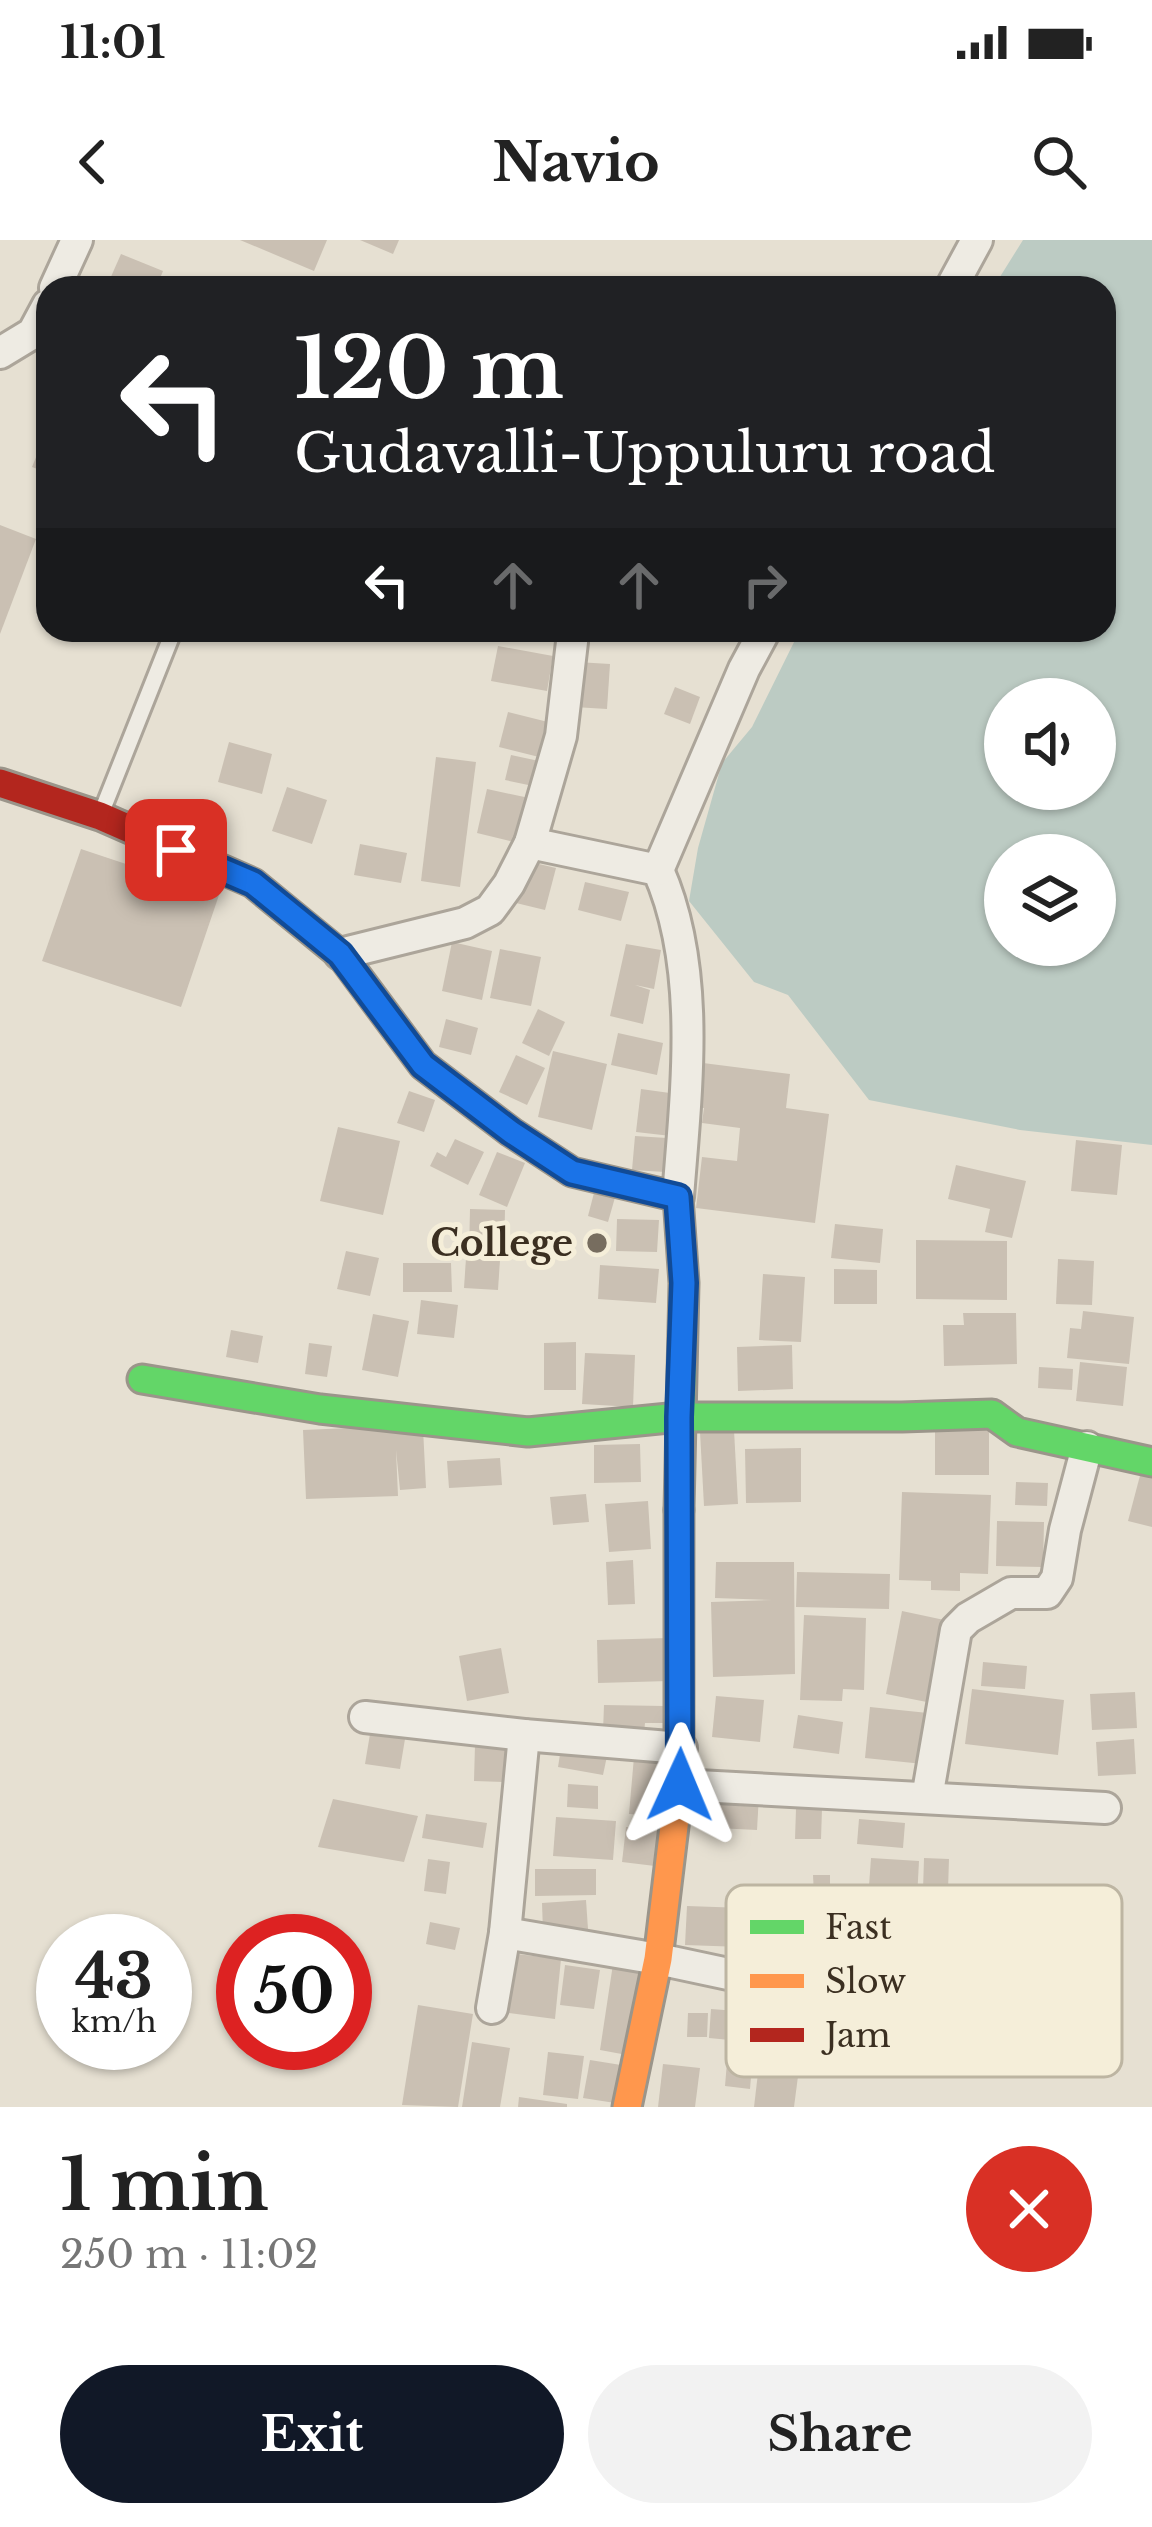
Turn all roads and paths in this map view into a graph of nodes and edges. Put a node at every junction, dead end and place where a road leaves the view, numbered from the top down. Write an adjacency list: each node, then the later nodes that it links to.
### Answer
1 (77, 240): 3 (street)
2 (977, 240): 4 (street)
3 (61, 276)
4 (958, 276)
5 (36, 327): 6 (street)
6 (0, 353)
7 (170, 642): 11 (lane)
8 (572, 642): 12 (street)
9 (759, 642): 13 (street)
10 (0, 783): 11 (main road)
11 (100, 816): 14 (main road)
12 (530, 843): 13 (street); 14 (street)
13 (658, 869): 15 (street)
14 (340, 954): 15 (main road)
15 (678, 1197): 17 (main road)
16 (142, 1379): 17 (main road)
17 (679, 1417): 18 (main road); 22 (main road)
18 (1087, 1448): 19 (main road); 24 (street)
19 (1152, 1462)
20 (365, 1717): 21 (street)
21 (524, 1735): 22 (street); 26 (street)
22 (681, 1748): 23 (main road)
23 (680, 1785): 24 (street); 27 (main road)
24 (927, 1798): 25 (street)
25 (1105, 1808)
26 (505, 1933): 27 (street); 29 (street)
27 (658, 1959): 28 (street); 30 (main road)
28 (726, 1974)
29 (492, 2008)
30 (627, 2107)

